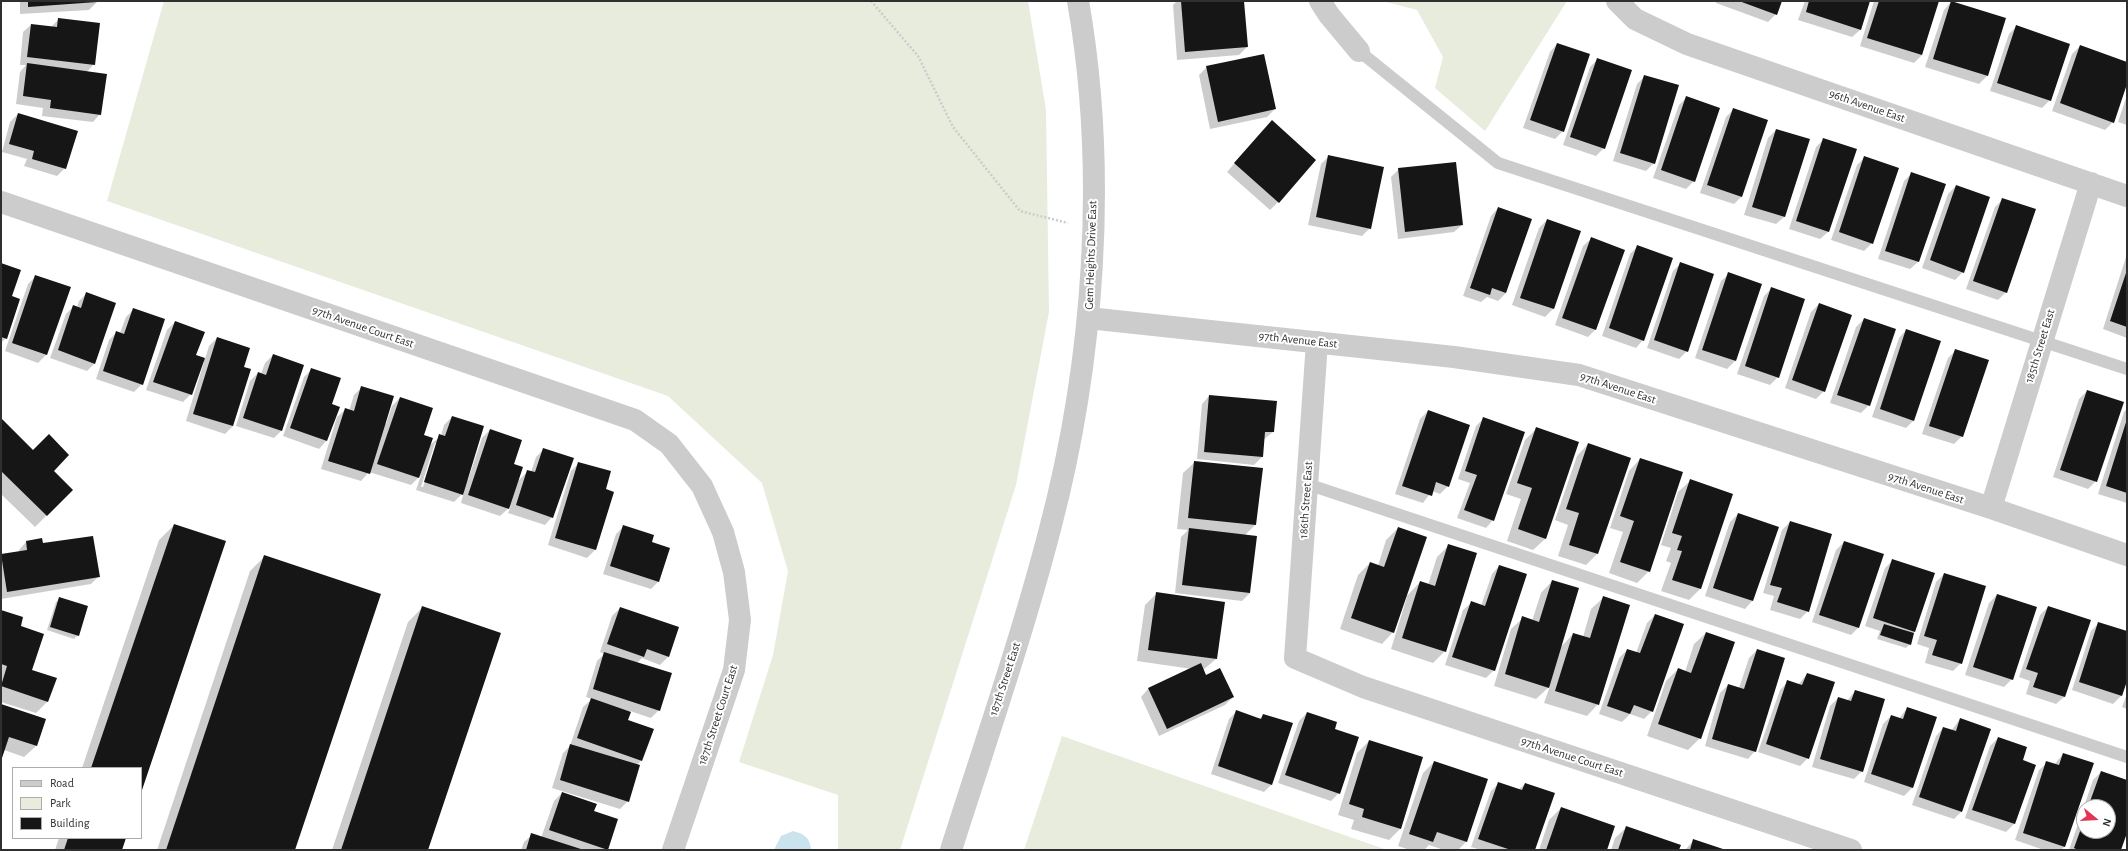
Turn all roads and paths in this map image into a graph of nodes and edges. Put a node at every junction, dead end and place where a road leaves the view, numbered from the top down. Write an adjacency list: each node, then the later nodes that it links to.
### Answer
1 (871, 1): 9 (path)
2 (1078, 1): 9 (street, Gem Heights Drive East)
3 (1320, 1): 5 (street)
4 (1616, 1): 6 (street, 96th Avenue East)
5 (1359, 51): 11 (lane)
6 (2091, 183): 7 (street, 96th Avenue East); 11 (street, 185th Street East)
7 (2127, 196)
8 (1, 202): 15 (street, 97th Avenue Court East)
9 (1093, 229): 10 (street, Gem Heights Drive East)
10 (1088, 318): 12 (street, 97th Avenue East); 16 (street, Gem Heights Drive East)
11 (2042, 340): 13 (lane); 17 (street, 185th Street East)
12 (1317, 342): 14 (street, 186th Street East); 17 (street, 97th Avenue East)
13 (2127, 369)
14 (1307, 484): 19 (street, 186th Street East); 20 (lane)
15 (702, 486): 21 (street, 187th Street Court East)
16 (1055, 507): 22 (street, 187th Street East)
17 (1991, 508): 18 (street, 97th Avenue East)
18 (2127, 555)
19 (1295, 658): 23 (street, 97th Avenue Court East)
20 (2127, 757)
21 (673, 850)
22 (951, 850)
23 (1851, 850)

